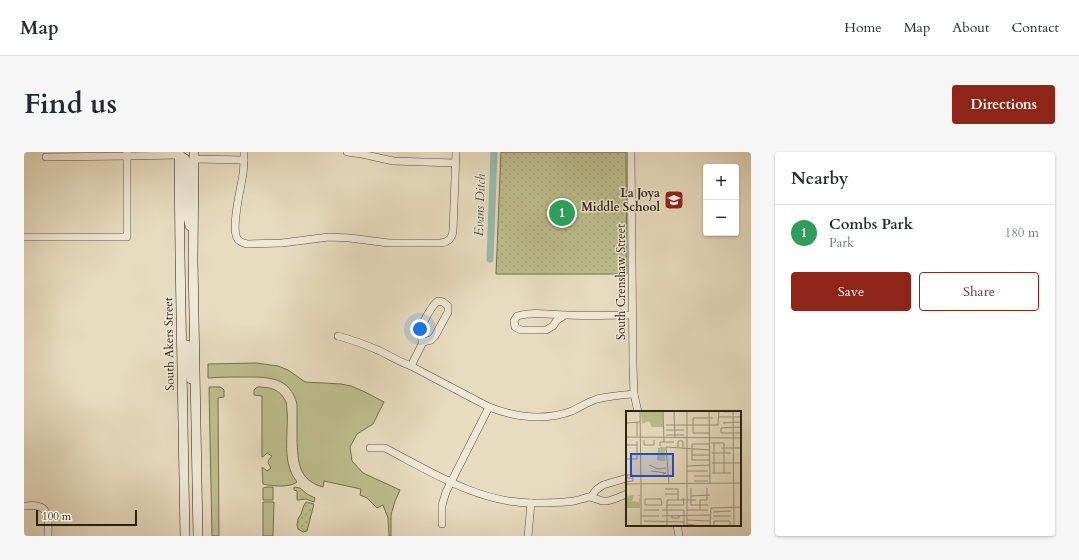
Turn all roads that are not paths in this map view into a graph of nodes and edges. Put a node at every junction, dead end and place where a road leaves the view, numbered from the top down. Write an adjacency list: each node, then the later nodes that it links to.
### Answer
1 (347, 152): 10 (street)
2 (456, 152): 10 (street)
3 (632, 152): 13 (street, South Crenshaw Street)
4 (182, 153): 5 (street); 6 (main road); 12 (main road); 14 (main road, South Akers Street)
5 (127, 154): 9 (street); 11 (street)
6 (194, 156): 7 (street); 12 (main road, South Akers Street)
7 (216, 156): 8 (street)
8 (244, 156): 10 (street)
9 (46, 157)
10 (455, 164)
11 (24, 237)
12 (194, 238): 19 (main road, South Akers Street)
13 (632, 314): 15 (street); 20 (street, South Crenshaw Street)
14 (181, 315): 19 (main road); 33 (main road, South Akers Street)
15 (565, 315): 15 (street)
16 (338, 336): 18 (street)
17 (423, 342): 17 (street); 18 (street)
18 (411, 366): 21 (street)
19 (195, 383): 34 (main road, South Akers Street)
20 (634, 394): 21 (street); 22 (street, South Crenshaw Street)
21 (489, 407): 25 (street)
22 (638, 411)
23 (370, 448): 25 (street)
24 (626, 478): 27 (street)
25 (451, 482): 28 (street); 30 (street)
26 (626, 494): 27 (street)
27 (591, 497): 28 (street)
28 (531, 503): 35 (street)
29 (24, 506): 32 (street)
30 (442, 524)
31 (677, 526): 36 (street)
32 (48, 536)
33 (185, 536)
34 (198, 536)
35 (528, 536)
36 (679, 536)

